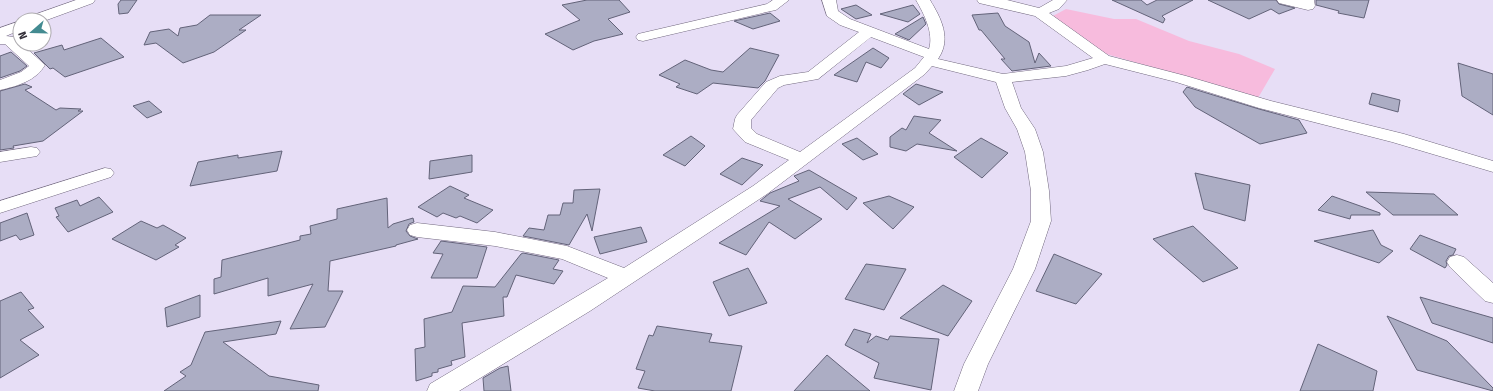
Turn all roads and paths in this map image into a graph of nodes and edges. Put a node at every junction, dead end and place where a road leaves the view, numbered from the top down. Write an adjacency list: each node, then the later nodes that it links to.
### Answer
1 (88, 0): 9 (street)
2 (782, 0): 14 (street)
3 (829, 0): 13 (street)
4 (922, 0): 16 (street)
5 (984, 0): 10 (street)
6 (1060, 0): 10 (street)
7 (1284, 0): 8 (street)
8 (1307, 0)
9 (52, 13)
10 (1040, 13): 17 (street)
11 (12, 28): 12 (street)
12 (0, 32)
13 (868, 32): 16 (street); 22 (street)
14 (643, 37)
15 (0, 40): 19 (street)
16 (930, 58): 18 (street); 22 (street)
17 (1104, 59): 18 (street); 23 (street)
18 (1003, 80): 31 (street)
19 (0, 85)
20 (31, 152): 21 (street)
21 (0, 157)
22 (803, 159): 28 (street)
23 (1493, 167)
24 (105, 174): 25 (street)
25 (0, 207)
26 (417, 230): 28 (street)
27 (1457, 262): 29 (street)
28 (625, 277): 30 (street)
29 (1493, 295)
30 (439, 391)
31 (966, 391)

